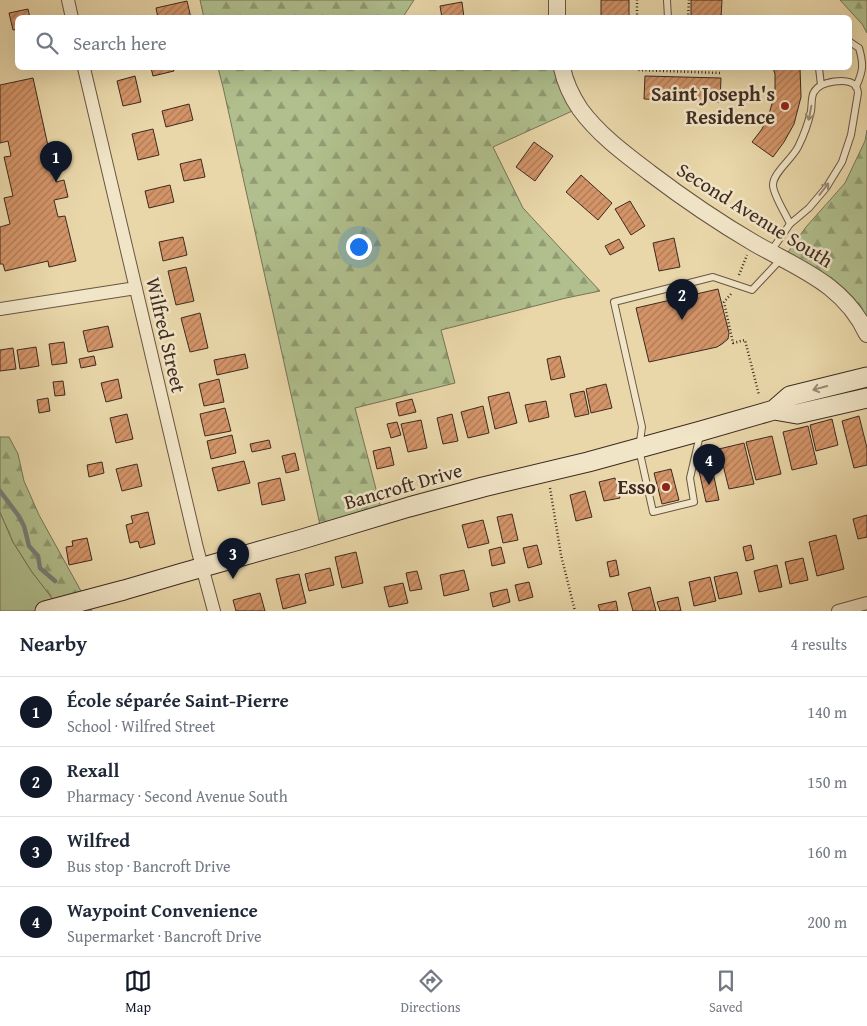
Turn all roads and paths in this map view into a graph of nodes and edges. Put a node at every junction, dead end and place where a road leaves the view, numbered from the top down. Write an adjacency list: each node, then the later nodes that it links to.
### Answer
1 (68, 0): 6 (street)
2 (557, 0): 7 (street)
3 (637, 0): 8 (path)
4 (667, 0): 9 (lane)
5 (688, 0): 10 (path)
6 (71, 15)
7 (558, 15)
8 (637, 15)
9 (668, 15)
10 (688, 15)
11 (852, 43): 18 (lane)
12 (84, 70): 23 (street, Wilfred Street)
13 (563, 70): 20 (street, Second Avenue South)
14 (636, 70): 16 (path)
15 (819, 70): 17 (lane)
16 (721, 73)
17 (820, 85): 18 (lane); 19 (lane, one-way to 19)
18 (856, 87): 19 (lane, one-way to 18)
19 (790, 224): 21 (lane)
20 (752, 242): 21 (street, Second Avenue South); 22 (path)
21 (776, 255): 22 (lane); 25 (street, Second Avenue South)
22 (735, 284): 27 (path); 31 (lane)
23 (136, 288): 24 (street); 33 (street, Wilfred Street)
24 (0, 309)
25 (867, 334)
26 (867, 377): 29 (main road, Bancroft Drive, one-way to 29)
27 (759, 395)
28 (867, 398): 29 (main road, Bancroft Drive)
29 (774, 410): 30 (main road, Bancroft Drive)
30 (701, 431): 31 (main road, Bancroft Drive); 31 (lane)
31 (640, 449): 32 (main road, Bancroft Drive)
32 (547, 471): 33 (main road, Bancroft Drive); 37 (path)
33 (202, 567): 35 (main road, Bancroft Drive); 36 (street, Wilfred Street)
34 (867, 603): 38 (street)
35 (45, 611)
36 (214, 611)
37 (575, 611)
38 (838, 611)

